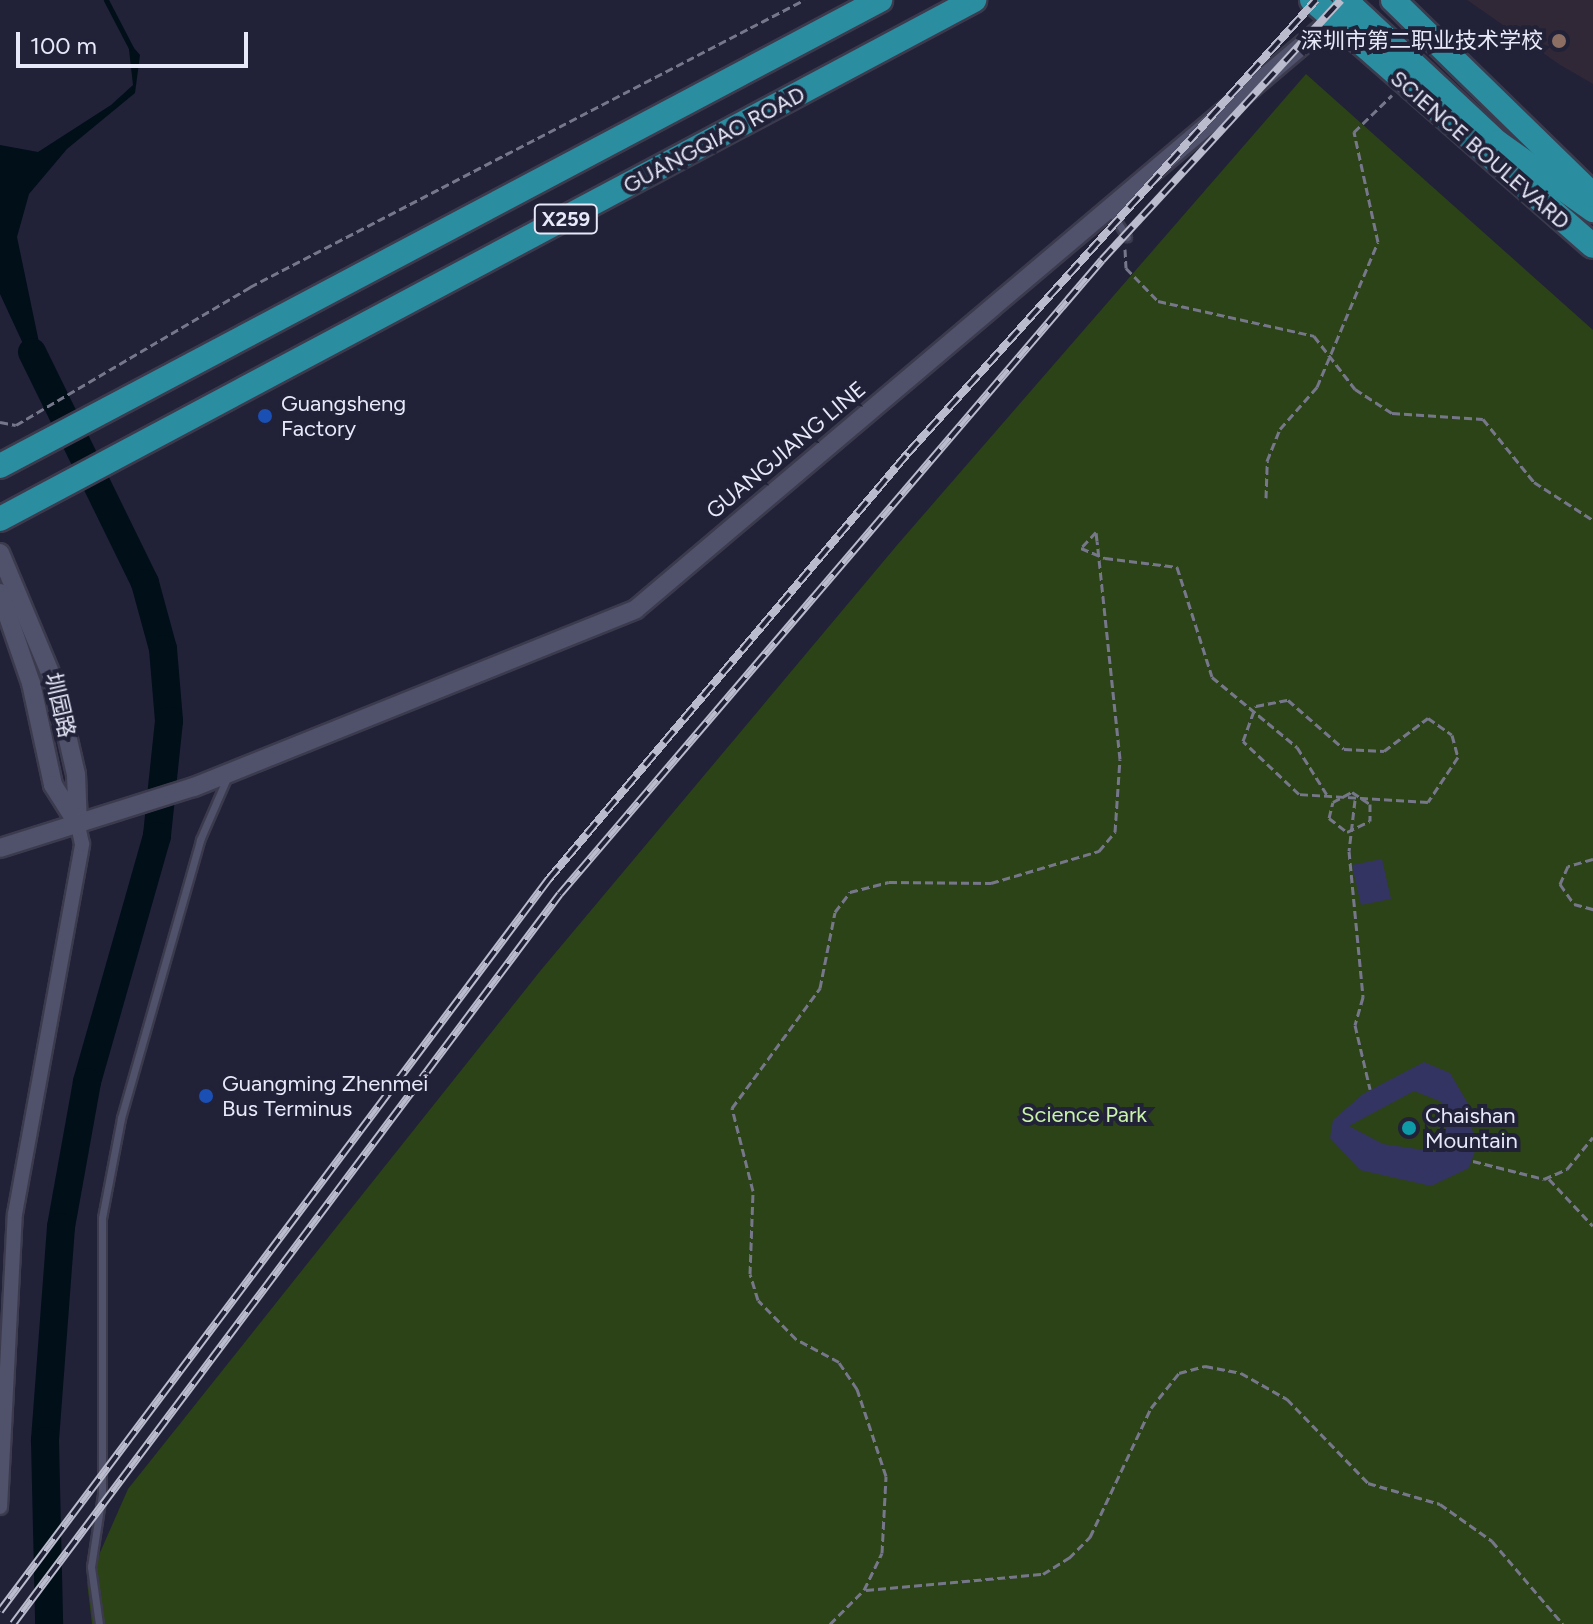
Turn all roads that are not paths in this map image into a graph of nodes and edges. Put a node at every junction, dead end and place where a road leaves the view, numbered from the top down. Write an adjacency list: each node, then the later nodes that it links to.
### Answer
1 (880, 0): 12 (main road, GUANGQIAO ROAD / X259)
2 (974, 0): 14 (main road, GUANGQIAO ROAD / X259)
3 (1312, 0): 5 (main road)
4 (1393, 0): 6 (main road, SCIENCE BOULEVARD)
5 (1338, 10): 7 (street, GUANGJIANG LINE); 8 (main road); 10 (main road, SCIENCE BOULEVARD)
6 (1593, 195)
7 (1109, 209): 9 (lane); 17 (street, GUANGJIANG LINE)
8 (1593, 210)
9 (1127, 237)
10 (1593, 246)
11 (0, 449): 12 (main road)
12 (27, 451): 13 (main road, X259)
13 (0, 466)
14 (0, 519)
15 (0, 553): 18 (street)
16 (0, 593): 18 (street, 圳园路)
17 (230, 773): 18 (street, GUANGJIANG LINE); 21 (lane)
18 (78, 825): 19 (street); 20 (street)
19 (0, 848)
20 (0, 1507)
21 (99, 1624)

